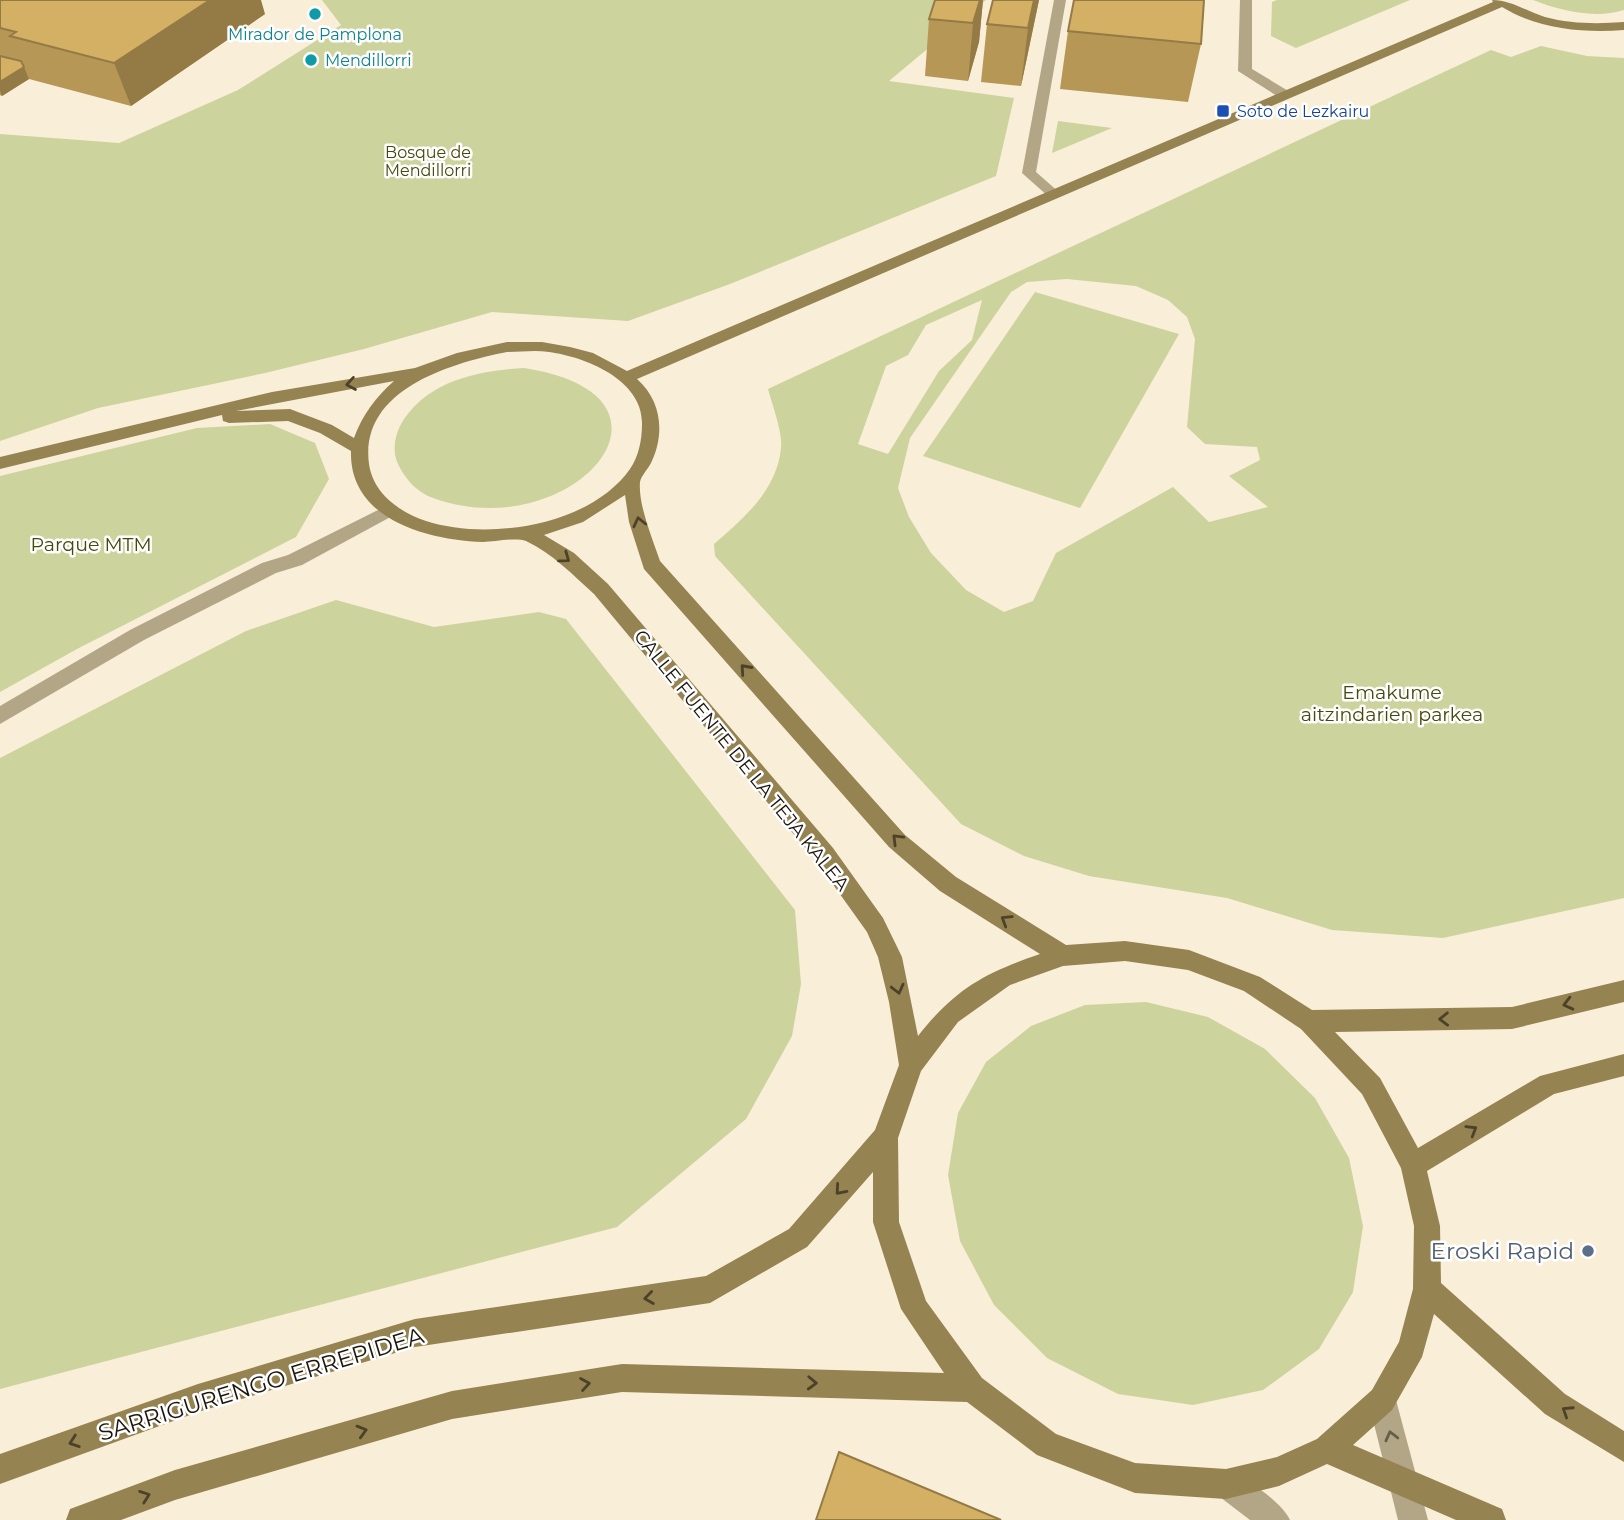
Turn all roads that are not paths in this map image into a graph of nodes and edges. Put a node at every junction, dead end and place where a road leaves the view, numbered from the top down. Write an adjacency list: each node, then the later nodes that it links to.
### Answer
1 (1060, 0): 6 (street)
2 (1246, 0): 5 (street)
3 (1500, 1): 4 (main road); 5 (main road)
4 (1620, 28)
5 (1285, 95): 6 (main road)
6 (1054, 194): 8 (main road)
7 (419, 372): 8 (main road); 9 (main road, one-way to 9); 10 (main road)
8 (626, 377): 12 (main road)
9 (147, 427): 10 (main road); 11 (main road)
10 (359, 448): 13 (main road)
11 (0, 463)
12 (631, 480): 14 (main road); 16 (main road, one-way to 12)
13 (390, 510): 14 (main road); 15 (street)
14 (526, 533): 19 (main road, CALLE FUENTE DE LA TEJA KALEA, one-way to 19)
15 (0, 716)
16 (1063, 956): 18 (main road); 19 (main road)
17 (1624, 991): 18 (main road, one-way to 18)
18 (1309, 1021): 22 (main road)
19 (911, 1065): 21 (main road)
20 (1624, 1065): 22 (main road, one-way to 20)
21 (885, 1139): 24 (main road); 28 (main road, SARRIGURENGO ERREPIDEA, one-way to 28)
22 (1413, 1165): 23 (main road)
23 (1427, 1289): 25 (main road); 26 (main road, one-way to 23)
24 (972, 1388): 30 (main road); 31 (main road, one-way to 24)
25 (1382, 1399): 27 (main road); 29 (street, one-way to 25)
26 (1624, 1448)
27 (1328, 1449): 29 (main road); 30 (main road)
28 (0, 1469)
29 (1401, 1482): 33 (street); 34 (main road)
30 (1226, 1483): 32 (street)
31 (80, 1520)
32 (1275, 1520)
33 (1413, 1520)
34 (1491, 1520)

